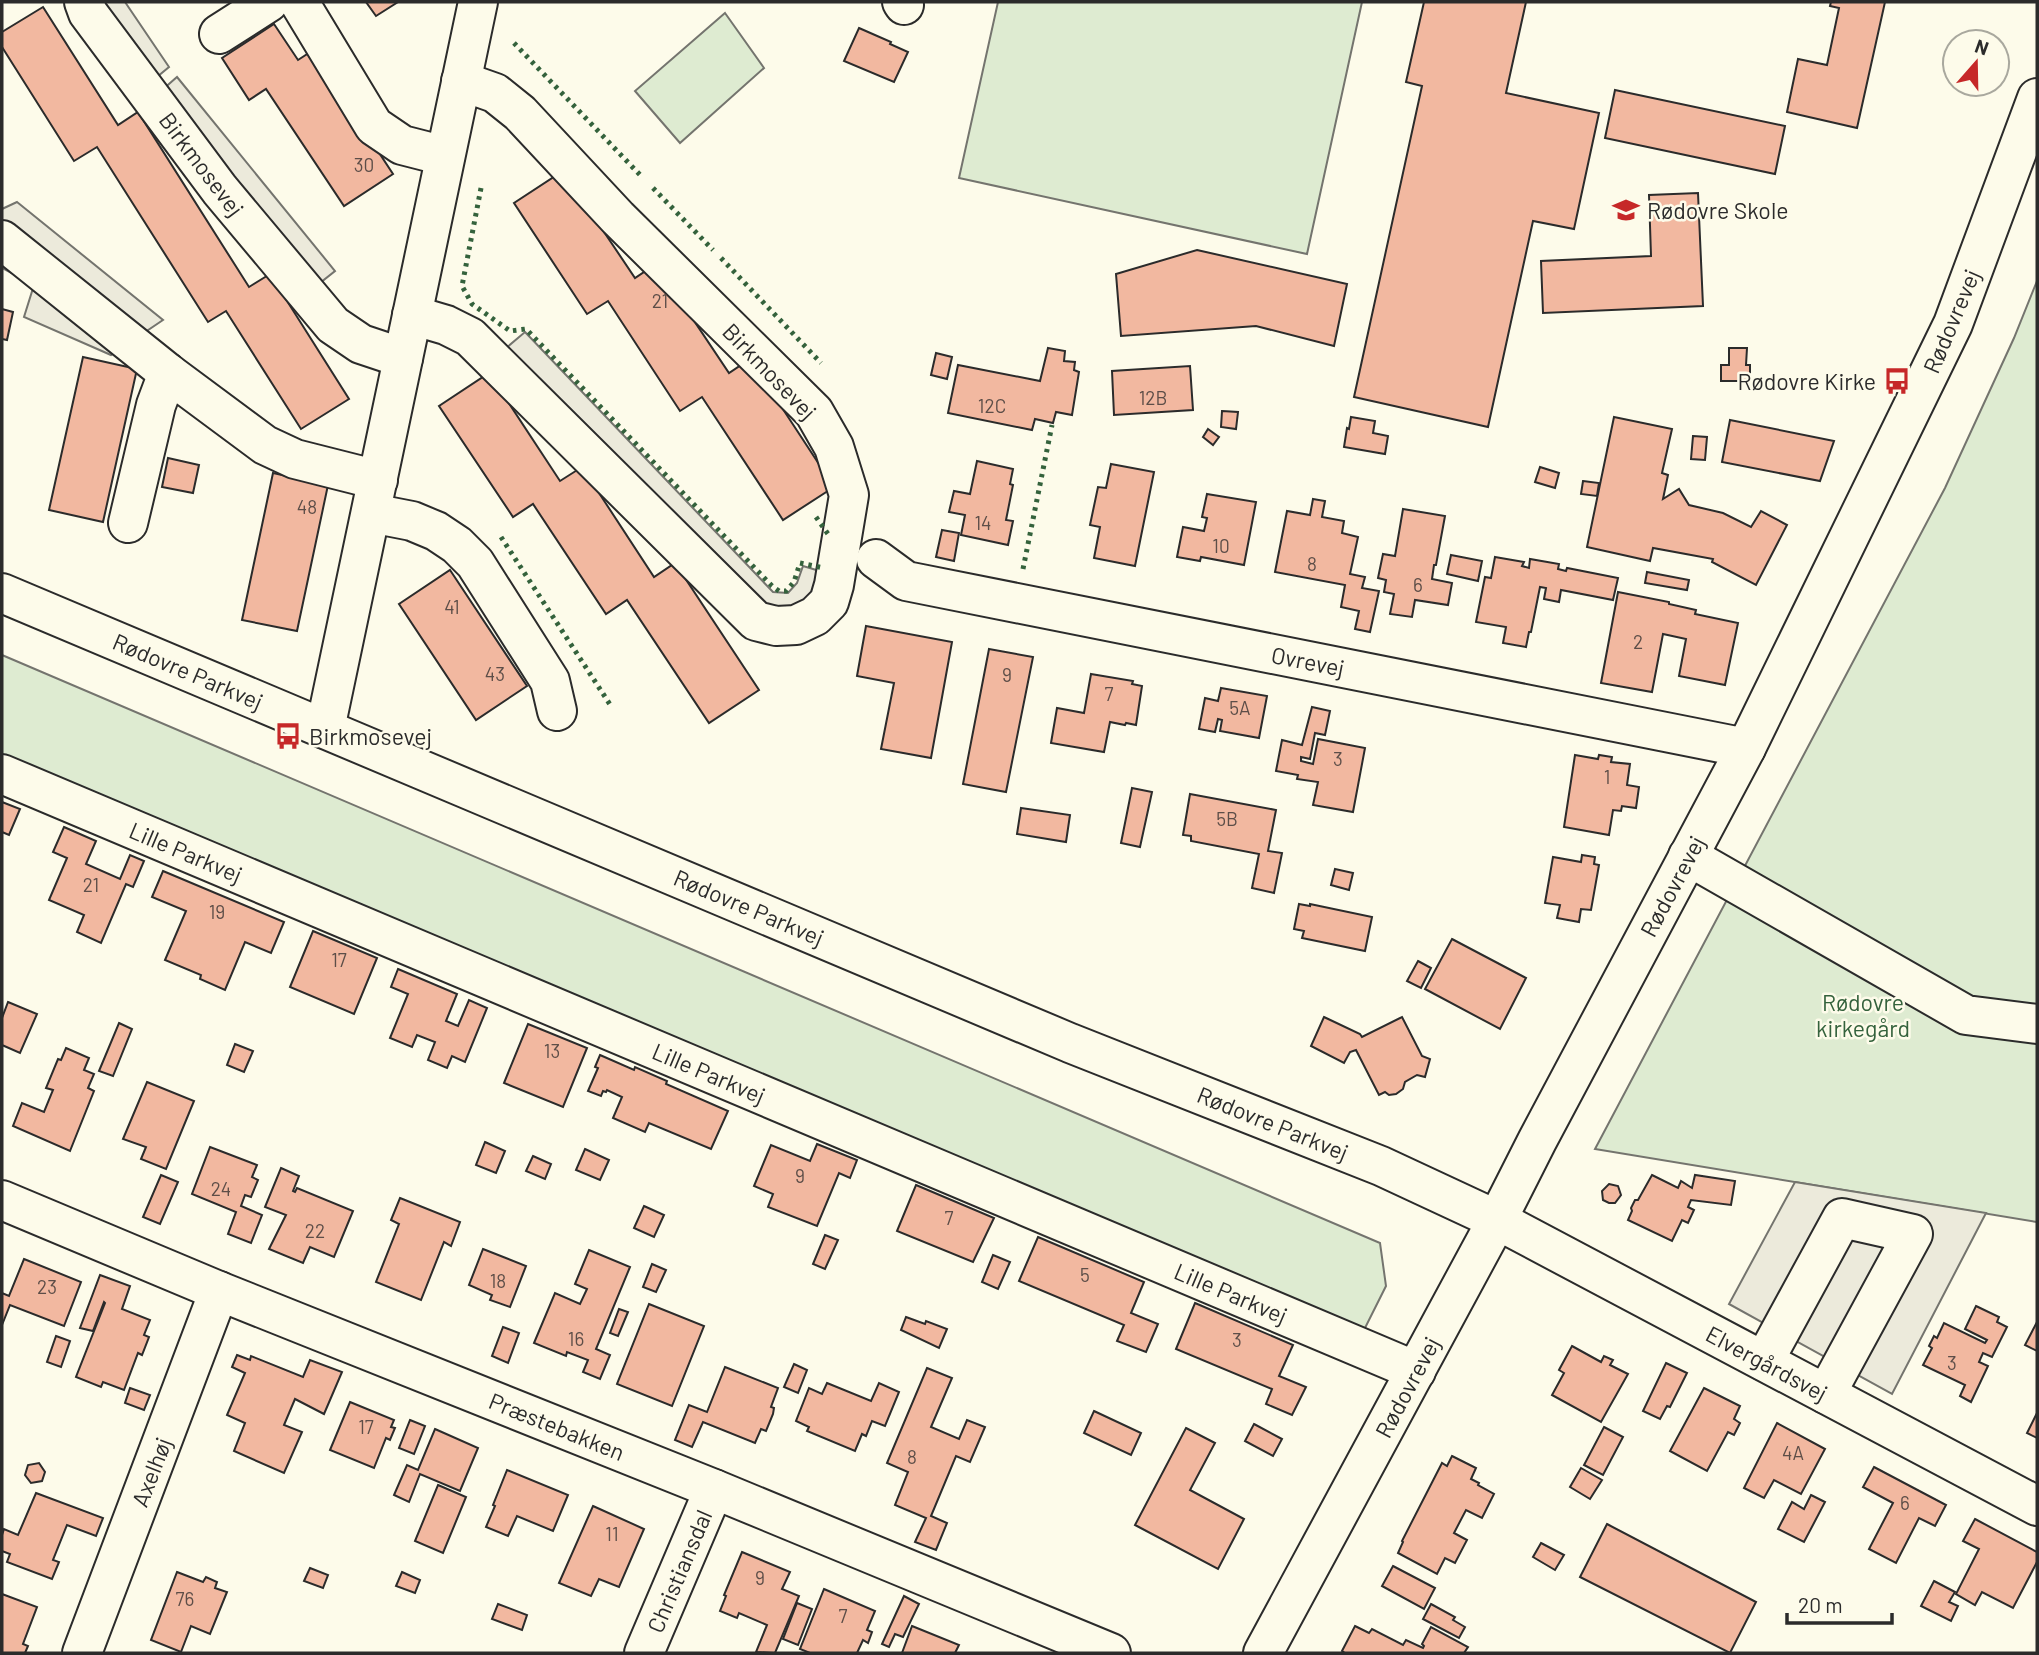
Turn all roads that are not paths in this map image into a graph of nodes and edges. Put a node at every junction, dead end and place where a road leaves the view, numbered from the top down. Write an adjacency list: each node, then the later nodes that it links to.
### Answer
1 (84, 2): 11 (street, Birkmosevej)
2 (269, 2): 5 (street)
3 (299, 2): 8 (street)
4 (478, 2): 6 (street)
5 (219, 34)
6 (461, 81): 8 (street); 10 (street, Birkmosevej)
7 (2037, 98): 19 (street, Rødovrevej)
8 (445, 156): 10 (street)
9 (2, 240): 12 (street)
10 (412, 315): 11 (street)
11 (403, 358): 13 (street)
12 (168, 373): 13 (street); 14 (street)
13 (374, 497): 17 (street); 18 (street)
14 (128, 523)
15 (876, 559): 19 (street, Ovrevej)
16 (2, 593): 18 (street, Rødovre Parkvej)
17 (557, 711)
18 (325, 729): 24 (street, Rødovre Parkvej)
19 (1746, 748): 21 (street, Rødovrevej)
20 (2, 774): 27 (street, Lille Parkvej)
21 (1688, 856): 22 (street); 24 (street, Rødovrevej)
22 (2037, 1024)
23 (2, 1200): 25 (street, Præstebakken)
24 (1497, 1220): 26 (street, Elvergårdsvej); 27 (street, Rødovrevej)
25 (219, 1291): 29 (street, Præstebakken); 31 (street, Axelhøj)
26 (1764, 1361): 28 (street, Elvergårdsvej); 28 (street)
27 (1416, 1371): 34 (street, Rødovrevej)
28 (1826, 1394): 30 (street, Elvergårdsvej)
29 (714, 1489): 32 (street, Christiansdal); 33 (street, Præstebakken)
30 (2037, 1506)
31 (82, 1653)
32 (644, 1653)
33 (1111, 1653)
34 (1263, 1653)

